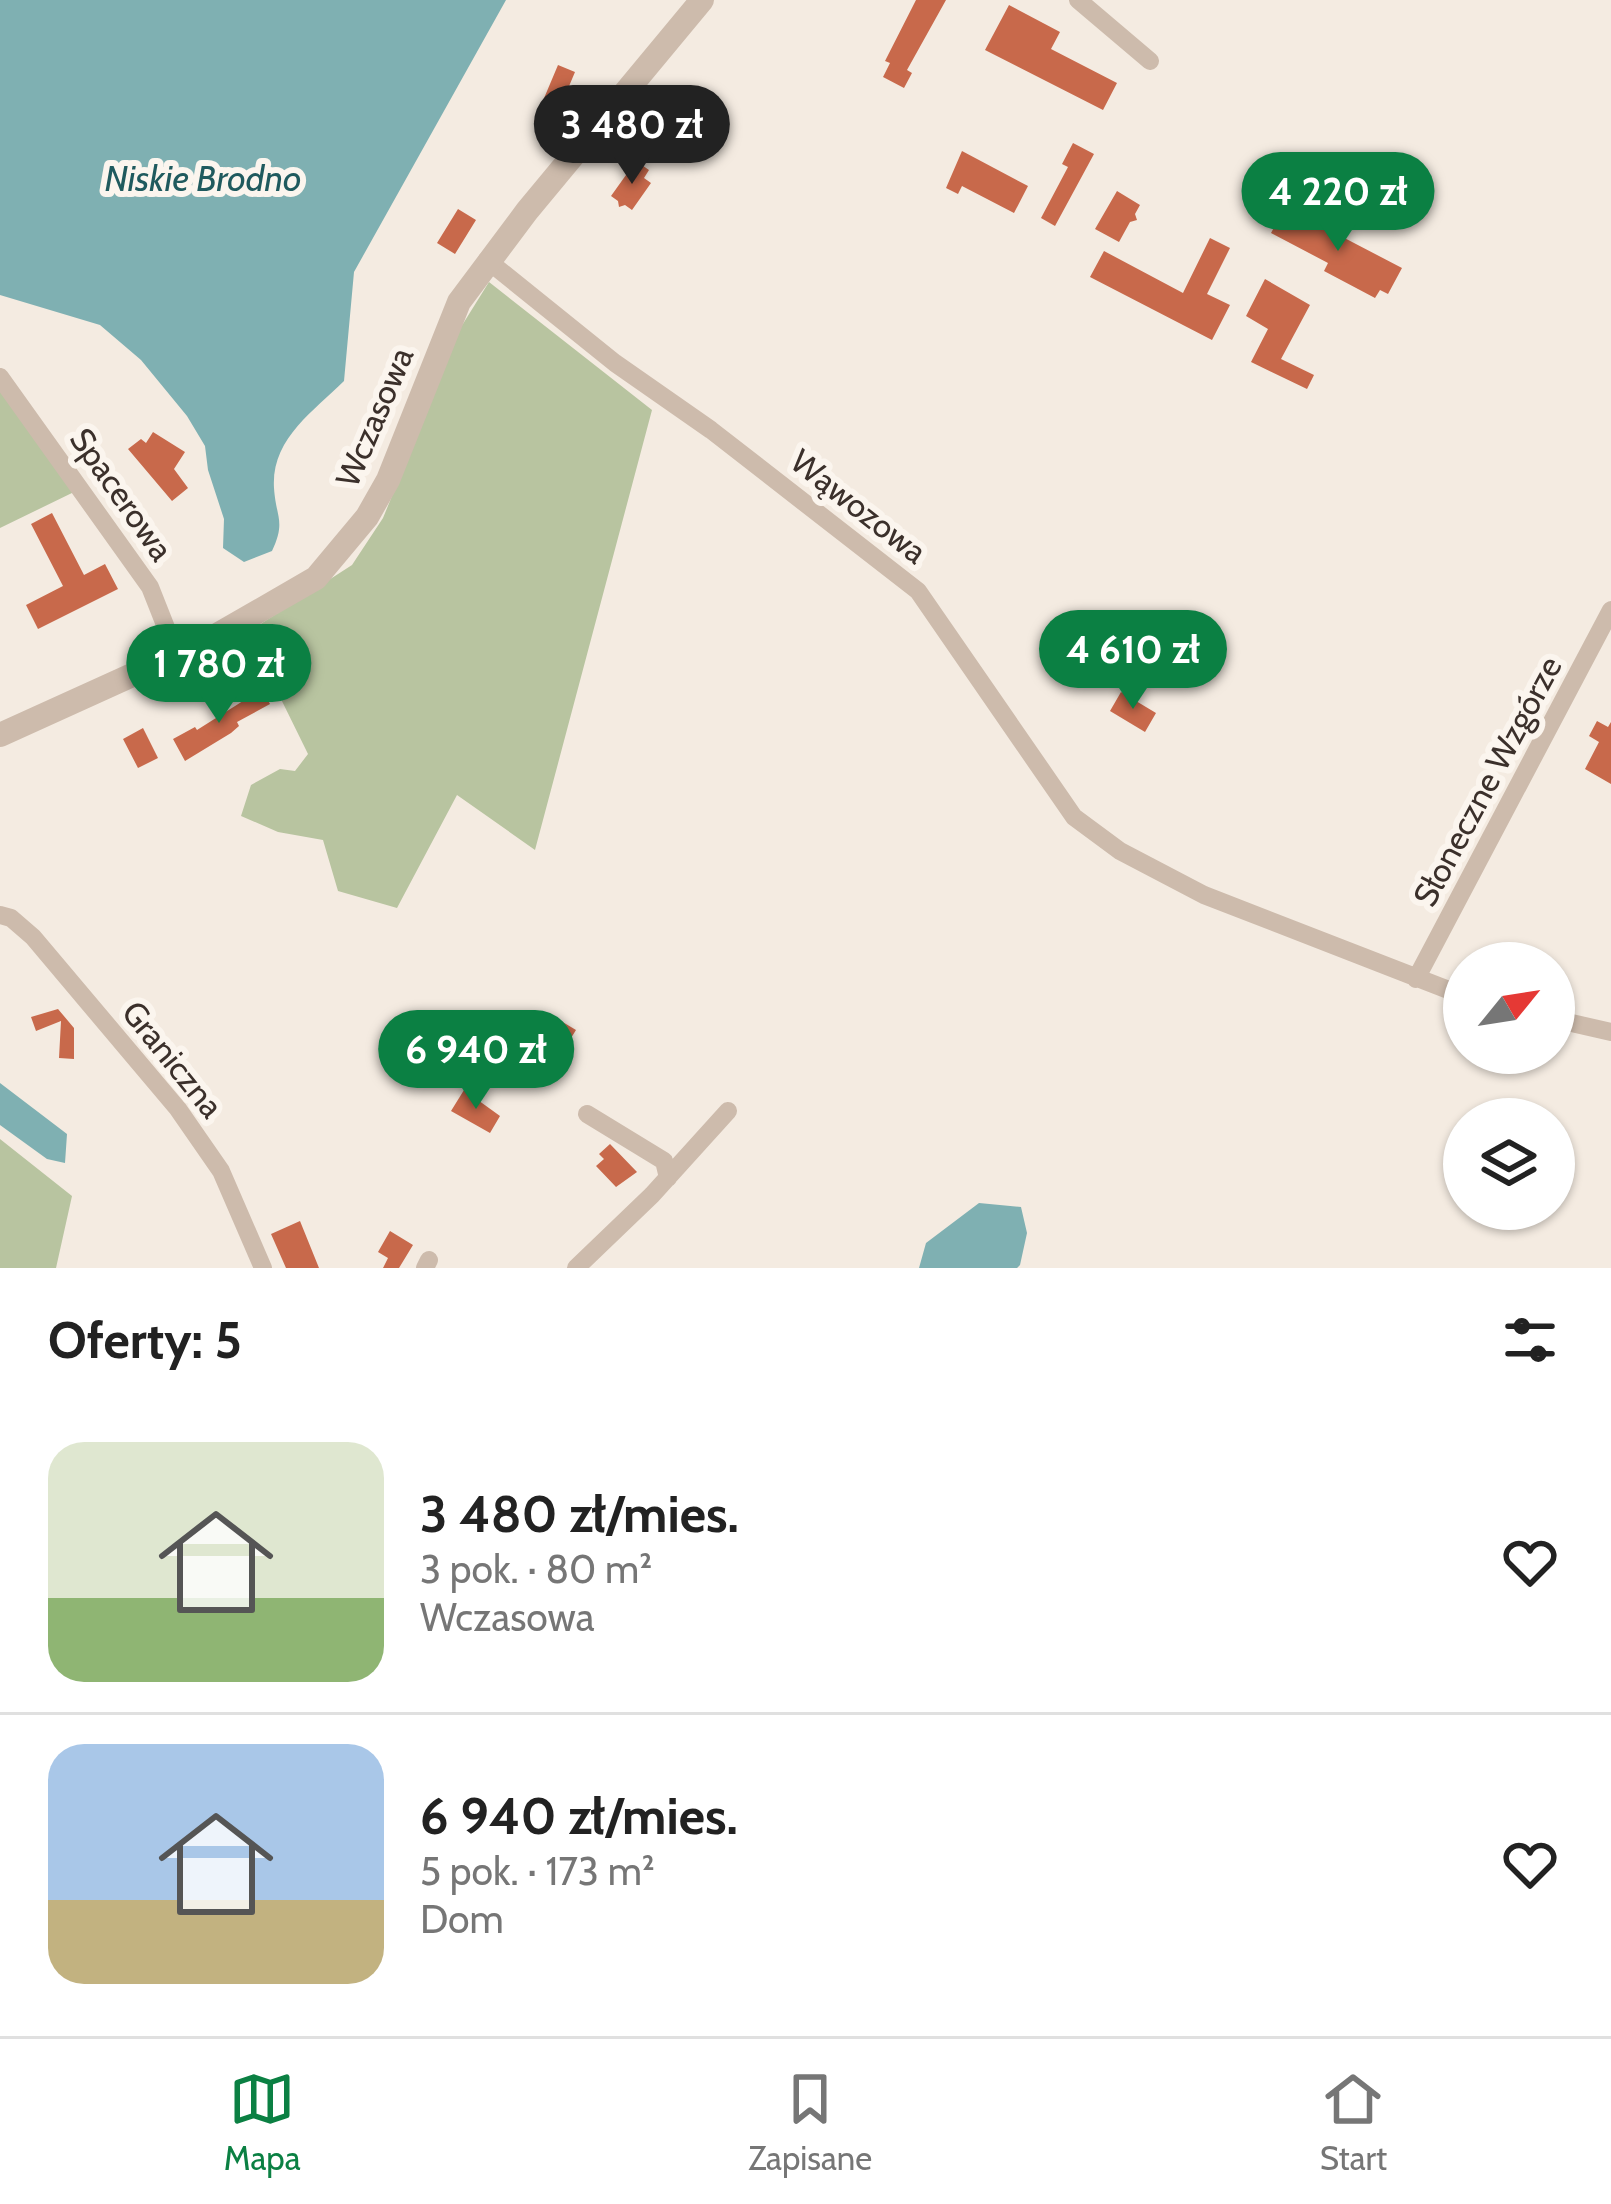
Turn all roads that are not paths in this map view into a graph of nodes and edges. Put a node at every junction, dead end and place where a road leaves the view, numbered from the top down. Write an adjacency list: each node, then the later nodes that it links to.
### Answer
1 (702, 0): 4 (street, Wczasowa)
2 (1078, 0): 3 (street)
3 (1150, 61)
4 (488, 260): 7 (street, Wczasowa); 10 (street, Wąwozowa)
5 (0, 377): 7 (street, Spacerowa)
6 (1611, 610): 10 (street, Słoneczne Wzgórze)
7 (171, 657): 8 (street, Wczasowa)
8 (0, 734)
9 (0, 915): 17 (street, Graniczna)
10 (1416, 979): 11 (street, Wąwozowa)
11 (1443, 989)
12 (1575, 1023): 13 (street)
13 (1611, 1032)
14 (728, 1111): 16 (street)
15 (586, 1114): 16 (street)
16 (668, 1178): 18 (street)
17 (263, 1268)
18 (576, 1268)

